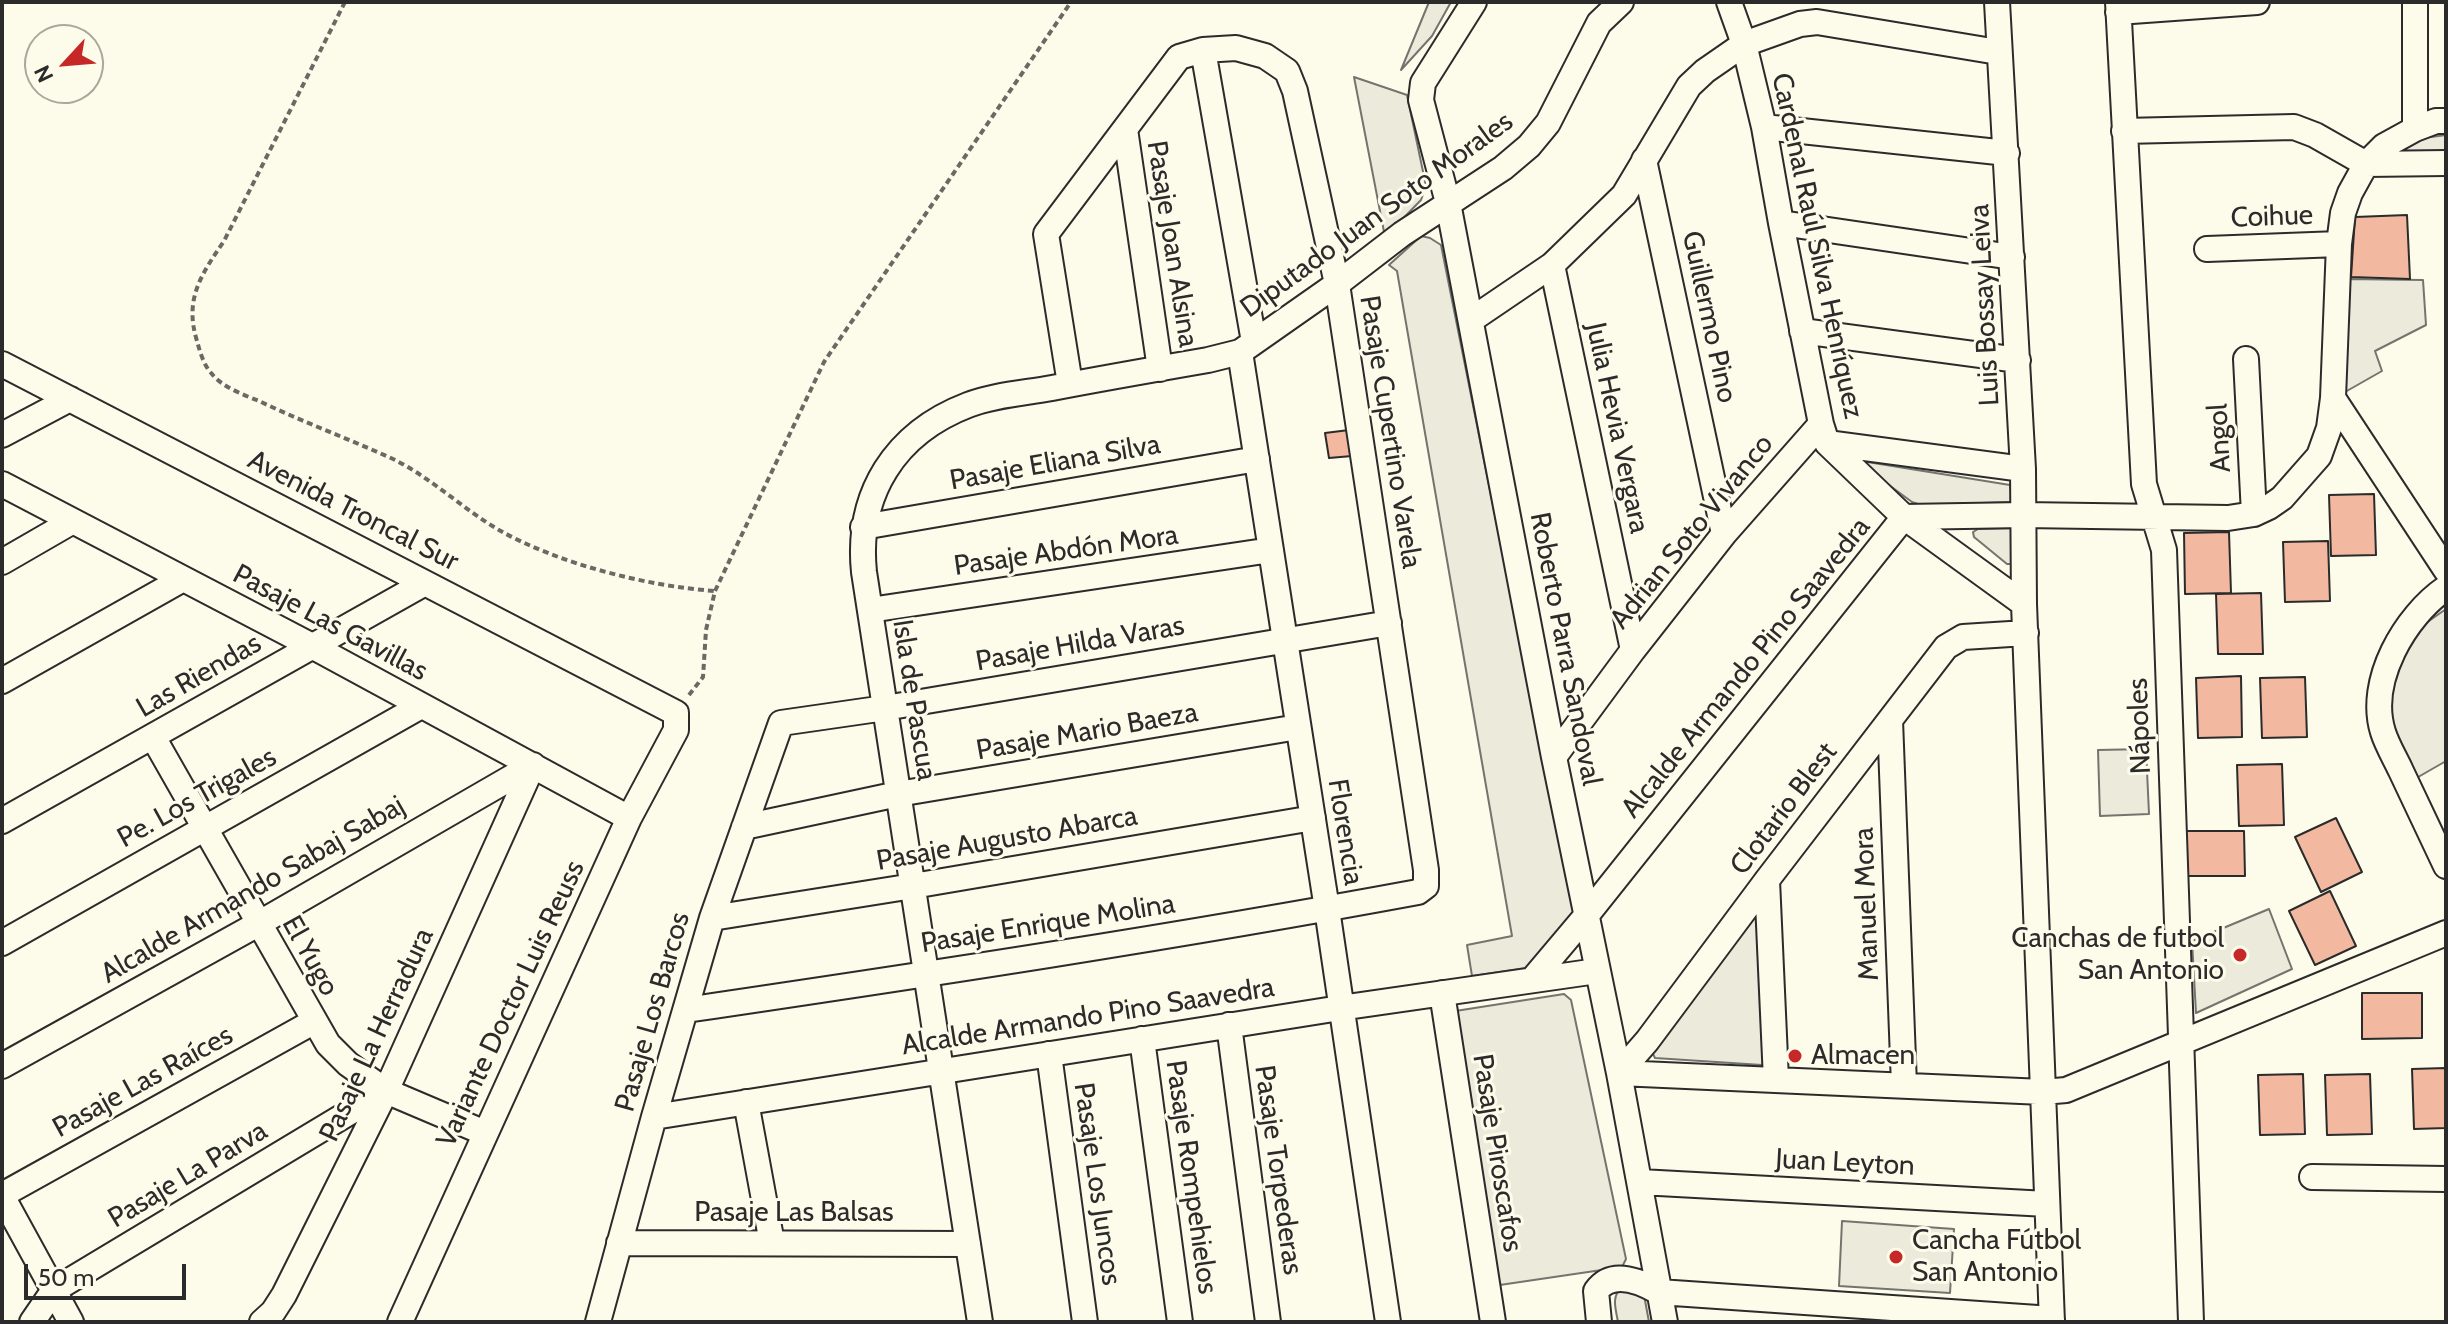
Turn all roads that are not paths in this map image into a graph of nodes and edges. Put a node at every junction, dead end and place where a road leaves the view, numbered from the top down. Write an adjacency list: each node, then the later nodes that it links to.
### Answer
1 (1474, 2): 20 (street, Roberto Parra Sandoval)
2 (1621, 2): 20 (street, Diputado Juan Soto Morales)
3 (1729, 2): 8 (street, Cardenal Raúl Silva Henríquez)
4 (1997, 2): 10 (street, Luis Bossay Leiva)
5 (2257, 2): 7 (street)
6 (2415, 2): 14 (street)
7 (2118, 7): 15 (street)
8 (1744, 44): 10 (street); 12 (street, Cardenal Raúl Silva Henríquez); 17 (street)
9 (1203, 50): 13 (street); 26 (street, Pasaje Cupertino Varela); 29 (street, Florencia)
10 (1998, 52): 16 (street, Luis Bossay Leiva)
11 (2446, 121): 14 (street)
12 (1764, 127): 16 (street); 21 (street, Cardenal Raúl Silva Henríquez)
13 (1125, 129): 33 (street, Pasaje Joan Alsina); 34 (street)
14 (2415, 129): 19 (street)
15 (2124, 131): 19 (street); 45 (street, Nápoles)
16 (2007, 153): 24 (street, Luis Bossay Leiva)
17 (1644, 160): 25 (street); 48 (street, Guillermo Pino)
18 (2446, 163): 19 (street)
19 (2366, 164): 22 (street, Alcalde Armando Pino Saavedra)
20 (1448, 203): 26 (street, Diputado Juan Soto Morales); 27 (street, Roberto Parra Sandoval)
21 (1781, 223): 24 (street); 28 (street, Cardenal Raúl Silva Henríquez)
22 (2339, 244): 23 (street, Coihue); 35 (street, Alcalde Armando Pino Saavedra)
23 (2207, 249)
24 (2012, 257): 31 (street, Luis Bossay Leiva)
25 (1552, 265): 27 (street); 61 (street, Julia Hevia Vergara)
26 (1337, 284): 29 (street, Diputado Juan Soto Morales); 57 (street, Pasaje Cupertino Varela)
27 (1471, 320): 70 (street, Roberto Parra Sandoval)
28 (1802, 331): 31 (street); 37 (street, Cardenal Raúl Silva Henríquez)
29 (1247, 347): 33 (street, Isla de Pascua); 39 (street, Florencia)
30 (2246, 359): 42 (street, Angol)
31 (2018, 360): 40 (street, Luis Bossay Leiva)
32 (2, 364): 36 (street, Avenida Troncal Sur)
33 (1160, 369): 34 (street, Isla de Pascua)
34 (1070, 384): 47 (street, Isla de Pascua)
35 (2333, 398): 42 (street, Alcalde Armando Pino Saavedra); 51 (street)
36 (70, 399): 38 (street); 53 (street, Avenida Troncal Sur)
37 (1824, 434): 40 (street); 44 (street, Cardenal Raúl Silva Henríquez); 48 (street, Adrian Soto Vivanco)
38 (2, 435)
39 (1257, 459): 47 (street, Pasaje Eliana Silva); 49 (street, Florencia)
40 (2023, 469): 43 (street, Luis Bossay Leiva)
41 (2, 484): 46 (street, Pasaje Las Gavillas)
42 (2254, 514): 45 (street, Alcalde Armando Pino Saavedra)
43 (2024, 515): 44 (street, Alcalde Armando Pino Saavedra); 45 (street, Alcalde Armando Pino Saavedra); 55 (street, Luis Bossay Leiva)
44 (1904, 517): 55 (street, Cardenal Raúl Silva Henríquez); 83 (street, Alcalde Armando Pino Saavedra)
45 (2153, 517): 97 (street, Nápoles)
46 (73, 521): 50 (street); 52 (street, Pasaje Las Gavillas)
47 (863, 527): 56 (street, Isla de Pascua)
48 (1724, 534): 61 (street, Adrian Soto Vivanco)
49 (1271, 550): 56 (street, Pasaje Abdón Mora); 59 (street, Florencia)
50 (2, 562)
51 (2446, 570)
52 (183, 579): 60 (street, Pasaje Las Gavillas); 62 (street)
53 (425, 583): 60 (street, Las Riendas); 65 (street, Avenida Troncal Sur)
54 (2446, 588): 78 (street)
55 (2024, 604): 58 (street)
56 (870, 610): 64 (street, Isla de Pascua)
57 (1389, 623): 59 (street, Pasaje Hilda Varas); 81 (street, Pasaje Cupertino Varela)
58 (2026, 633): 66 (street, Clotario Blest); 105 (street)
59 (1285, 640): 64 (street, Pasaje Hilda Varas); 68 (street, Florencia)
60 (312, 646): 63 (street, Pasaje Las Gavillas); 69 (street, Las Riendas)
61 (1633, 650): 70 (street, Adrian Soto Vivanco)
62 (2, 681)
63 (421, 706): 71 (street, Pasaje Las Gavillas); 77 (street, Pe. Los Trigales)
64 (885, 708): 67 (street, Pasaje Hilda Varas); 72 (street, Isla de Pascua)
65 (676, 713): 73 (street, Variante Doctor Luis Reuss)
66 (1890, 720): 79 (street, Clotario Blest); 103 (street, Manuel Mora)
67 (781, 723): 76 (street, Pasaje Los Barcos)
68 (1298, 727): 72 (street, Pasaje Mario Baeza); 74 (street, Florencia)
69 (153, 737): 75 (street, Las Riendas); 77 (street, El Yugo)
70 (1554, 757): 83 (street, Roberto Parra Sandoval)
71 (533, 765): 73 (street, Pasaje Las Gavillas); 85 (street, Alcalde Armando Sabaj Sabaj); 104 (street, Pasaje La Herradura)
72 (898, 794): 76 (street, Pasaje Mario Baeza); 80 (street, Isla de Pascua)
73 (629, 818): 108 (street, Variante Doctor Luis Reuss)
74 (1313, 818): 80 (street, Pasaje Augusto Abarca); 82 (street, Florencia)
75 (2, 821)
76 (744, 827): 84 (street, Pasaje Los Barcos)
77 (205, 828): 85 (street, El Yugo); 87 (street, Pe. Los Trigales)
78 (2446, 866)
79 (1767, 880): 101 (street, Clotario Blest); 102 (street)
80 (913, 886): 84 (street, Pasaje Augusto Abarca); 89 (street, Isla de Pascua)
81 (1418, 892): 82 (street, Pasaje Enrique Molina)
82 (1327, 909): 89 (street, Pasaje Enrique Molina); 92 (street, Florencia)
83 (1586, 916): 88 (street, Roberto Parra Sandoval); 90 (street, Alcalde Armando Pino Saavedra)
84 (712, 918): 93 (street, Pasaje Los Barcos)
85 (258, 924): 94 (street, El Yugo); 99 (street, Alcalde Armando Sabaj Sabaj)
86 (2446, 933): 97 (street)
87 (2, 943)
88 (1597, 971): 90 (street, Alcalde Armando Pino Saavedra); 101 (street, Roberto Parra Sandoval)
89 (926, 974): 93 (street, Pasaje Enrique Molina); 100 (street, Isla de Pascua)
90 (1532, 980): 91 (street, Alcalde Armando Pino Saavedra)
91 (1442, 993): 92 (street, Alcalde Armando Pino Saavedra); 130 (street, Pasaje Piroscafos)
92 (1340, 1008): 95 (street, Alcalde Armando Pino Saavedra); 129 (street, Florencia)
93 (686, 1010): 107 (street, Pasaje Los Barcos)
94 (313, 1022): 104 (street, El Yugo); 112 (street, Pasaje Las Raíces)
95 (1229, 1025): 96 (street, Alcalde Armando Pino Saavedra); 128 (street, Pasaje Torpederas)
96 (1142, 1039): 98 (street, Alcalde Armando Pino Saavedra); 127 (street, Pasaje Rompehielos)
97 (2181, 1042): 105 (street); 133 (street, Nápoles)
98 (1049, 1054): 100 (street, Alcalde Armando Pino Saavedra); 126 (street, Pasaje Los Juncos)
99 (2, 1066)
100 (941, 1071): 106 (street, Alcalde Armando Pino Saavedra); 116 (street, Isla de Pascua)
101 (1619, 1073): 102 (street); 111 (street, Roberto Parra Sandoval)
102 (1776, 1080): 103 (street)
103 (1904, 1085): 105 (street)
104 (386, 1091): 108 (street, El Yugo); 117 (street, Pasaje La Parva); 119 (street, Pasaje La Herradura)
105 (2043, 1092): 113 (street)
106 (746, 1102): 107 (street, Alcalde Armando Pino Saavedra); 115 (street)
107 (654, 1117): 114 (street, Pasaje Los Barcos)
108 (485, 1133): 123 (street, Variante Doctor Luis Reuss)
109 (2312, 1177): 110 (street)
110 (2446, 1179)
111 (1640, 1182): 113 (street, Juan Leyton); 118 (street, Roberto Parra Sandoval)
112 (2, 1196): 117 (street)
113 (2047, 1204): 120 (street)
114 (619, 1243): 115 (street, Pasaje Las Balsas); 124 (street, Pasaje Los Barcos)
115 (772, 1243): 116 (street, Pasaje Las Balsas)
116 (968, 1244): 125 (street, Isla de Pascua)
117 (54, 1290): 121 (street, Pasaje La Parva); 122 (street)
118 (1659, 1292): 120 (street); 131 (street); 132 (street, Roberto Parra Sandoval)
119 (271, 1319)
120 (2052, 1320)
121 (32, 1322)
122 (71, 1322)
123 (400, 1322)
124 (598, 1322)
125 (980, 1322)
126 (1085, 1322)
127 (1180, 1322)
128 (1268, 1322)
129 (1388, 1322)
130 (1493, 1322)
131 (1599, 1322)
132 (1665, 1322)
133 (2191, 1322)

